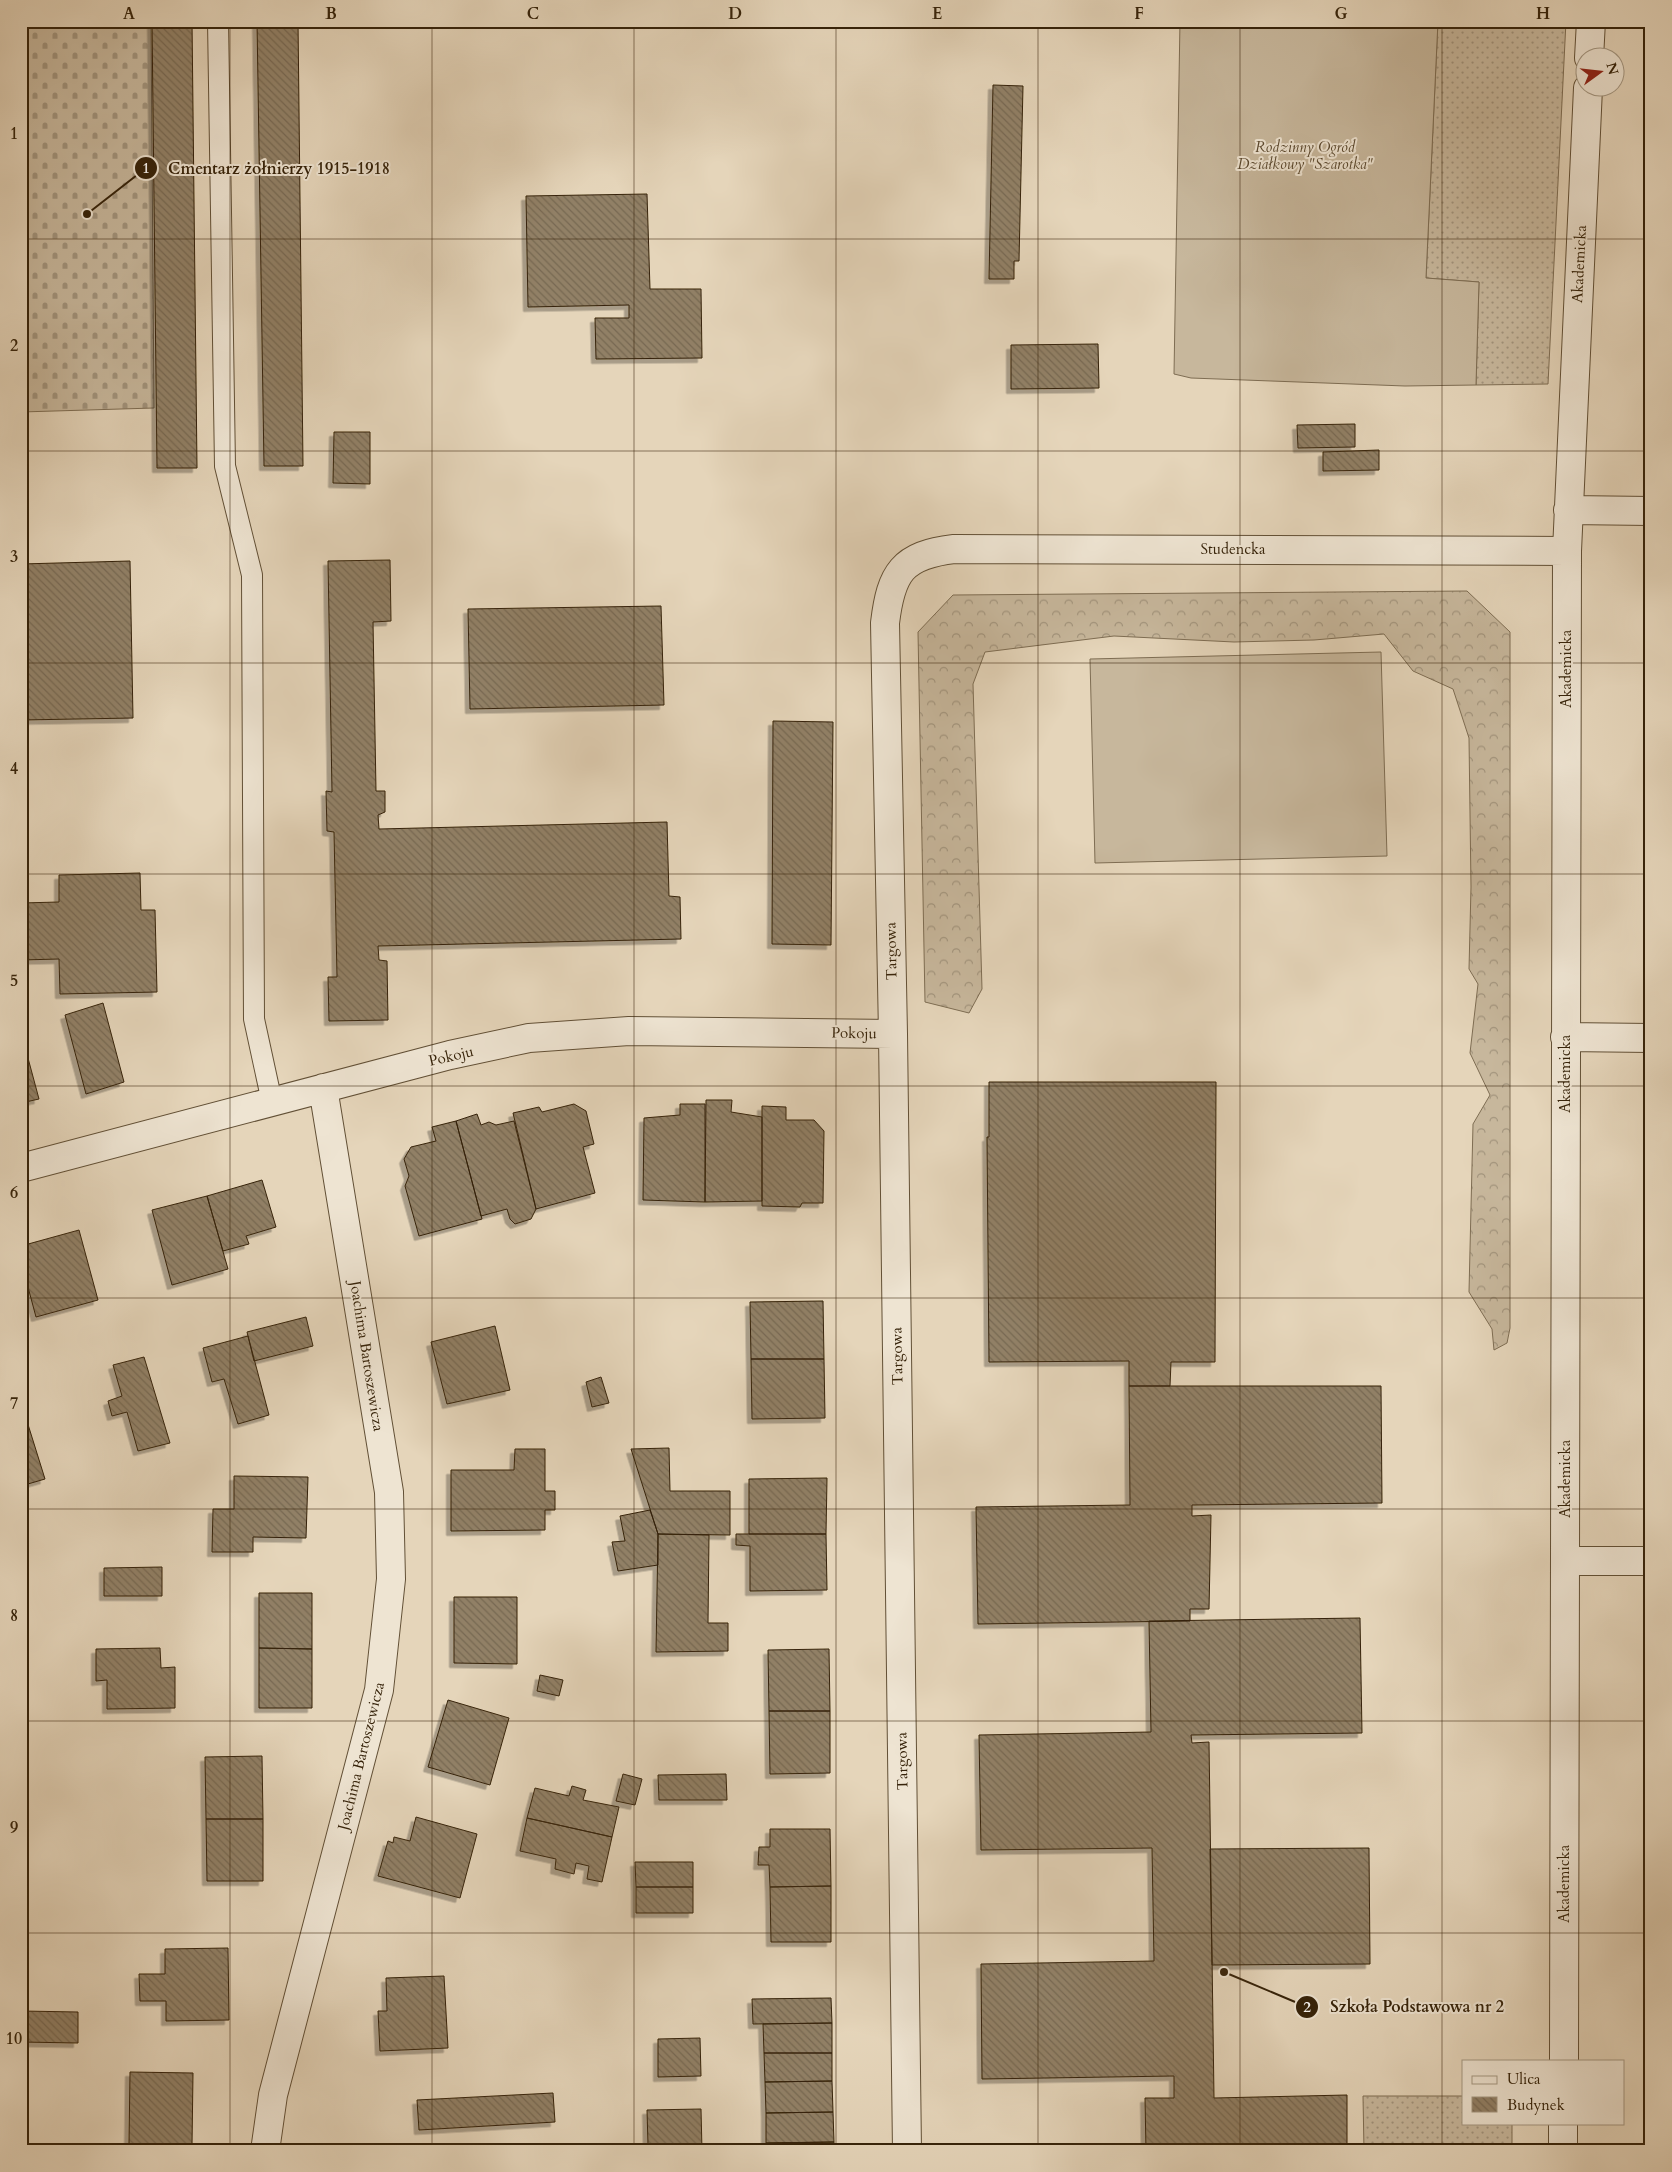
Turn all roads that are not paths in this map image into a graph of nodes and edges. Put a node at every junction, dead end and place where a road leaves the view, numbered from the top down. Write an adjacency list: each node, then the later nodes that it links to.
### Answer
1 (218, 21): 13 (lane)
2 (1591, 21): 3 (street)
3 (1590, 48)
4 (1588, 98): 5 (street, Akademicka)
5 (1568, 510): 6 (street); 7 (street, Akademicka)
6 (1651, 511)
7 (1567, 550): 8 (street, Studencka); 10 (street, Akademicka)
8 (904, 567): 9 (street, Targowa)
9 (893, 1034): 12 (street, Pokoju); 20 (street, Targowa)
10 (1565, 1037): 11 (street); 15 (street, Akademicka)
11 (1651, 1038)
12 (323, 1088): 13 (street, Pokoju); 19 (street, Joachima Bartoszewicza)
13 (272, 1102): 14 (street, Pokoju)
14 (21, 1168)
15 (1565, 1561): 16 (street); 17 (street, Akademicka)
16 (1651, 1561)
17 (1564, 2060)
18 (1563, 2124): 21 (street)
19 (265, 2151)
20 (907, 2151)
21 (1563, 2151)

